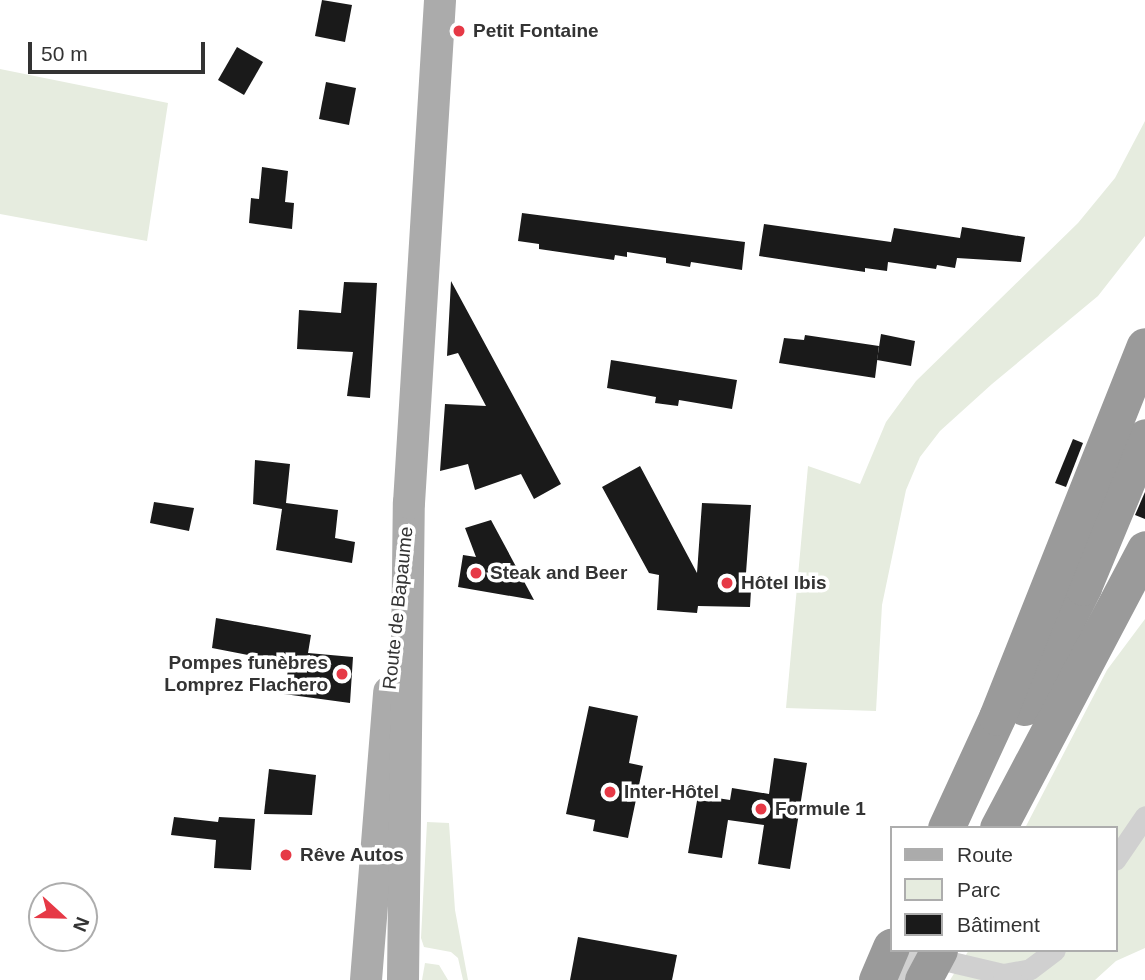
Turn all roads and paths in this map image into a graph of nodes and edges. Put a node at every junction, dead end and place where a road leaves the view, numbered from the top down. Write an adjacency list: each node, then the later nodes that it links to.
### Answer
1 (440, 0): 4 (main road)
2 (1145, 346): 7 (highway)
3 (1145, 437): 8 (highway)
4 (410, 503): 14 (main road, Route de Bapaume); 15 (main road, Route de Bapaume)
5 (1145, 549): 9 (highway)
6 (1145, 816): 10 (street)
7 (947, 826)
8 (961, 826)
9 (999, 826)
10 (1117, 857)
11 (890, 949): 16 (highway)
12 (1053, 952): 13 (street)
13 (933, 962): 17 (street)
14 (372, 976)
15 (403, 980)
16 (877, 980)
17 (894, 980)

